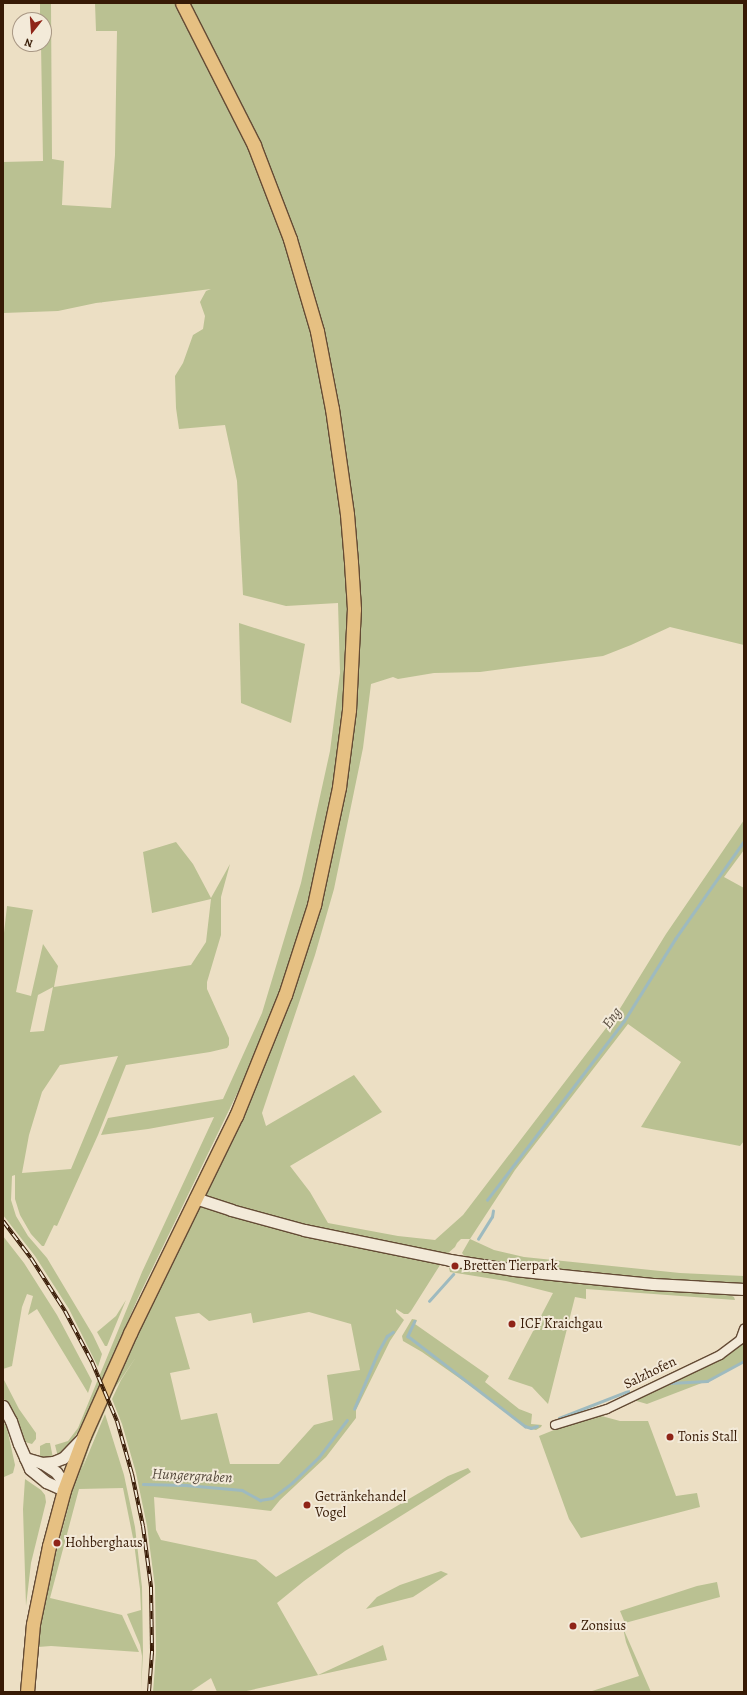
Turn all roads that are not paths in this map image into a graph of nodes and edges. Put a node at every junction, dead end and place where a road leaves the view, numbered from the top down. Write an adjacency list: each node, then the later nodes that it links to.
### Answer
1 (182, 3): 2 (main road)
2 (195, 1198): 3 (street); 7 (main road)
3 (744, 1289)
4 (744, 1329): 6 (street, Salzhofen)
5 (3, 1406): 8 (street)
6 (555, 1425)
7 (84, 1436): 9 (street); 10 (main road)
8 (25, 1458): 9 (street); 10 (street)
9 (42, 1463): 10 (street)
10 (64, 1490): 11 (main road)
11 (27, 1692)

